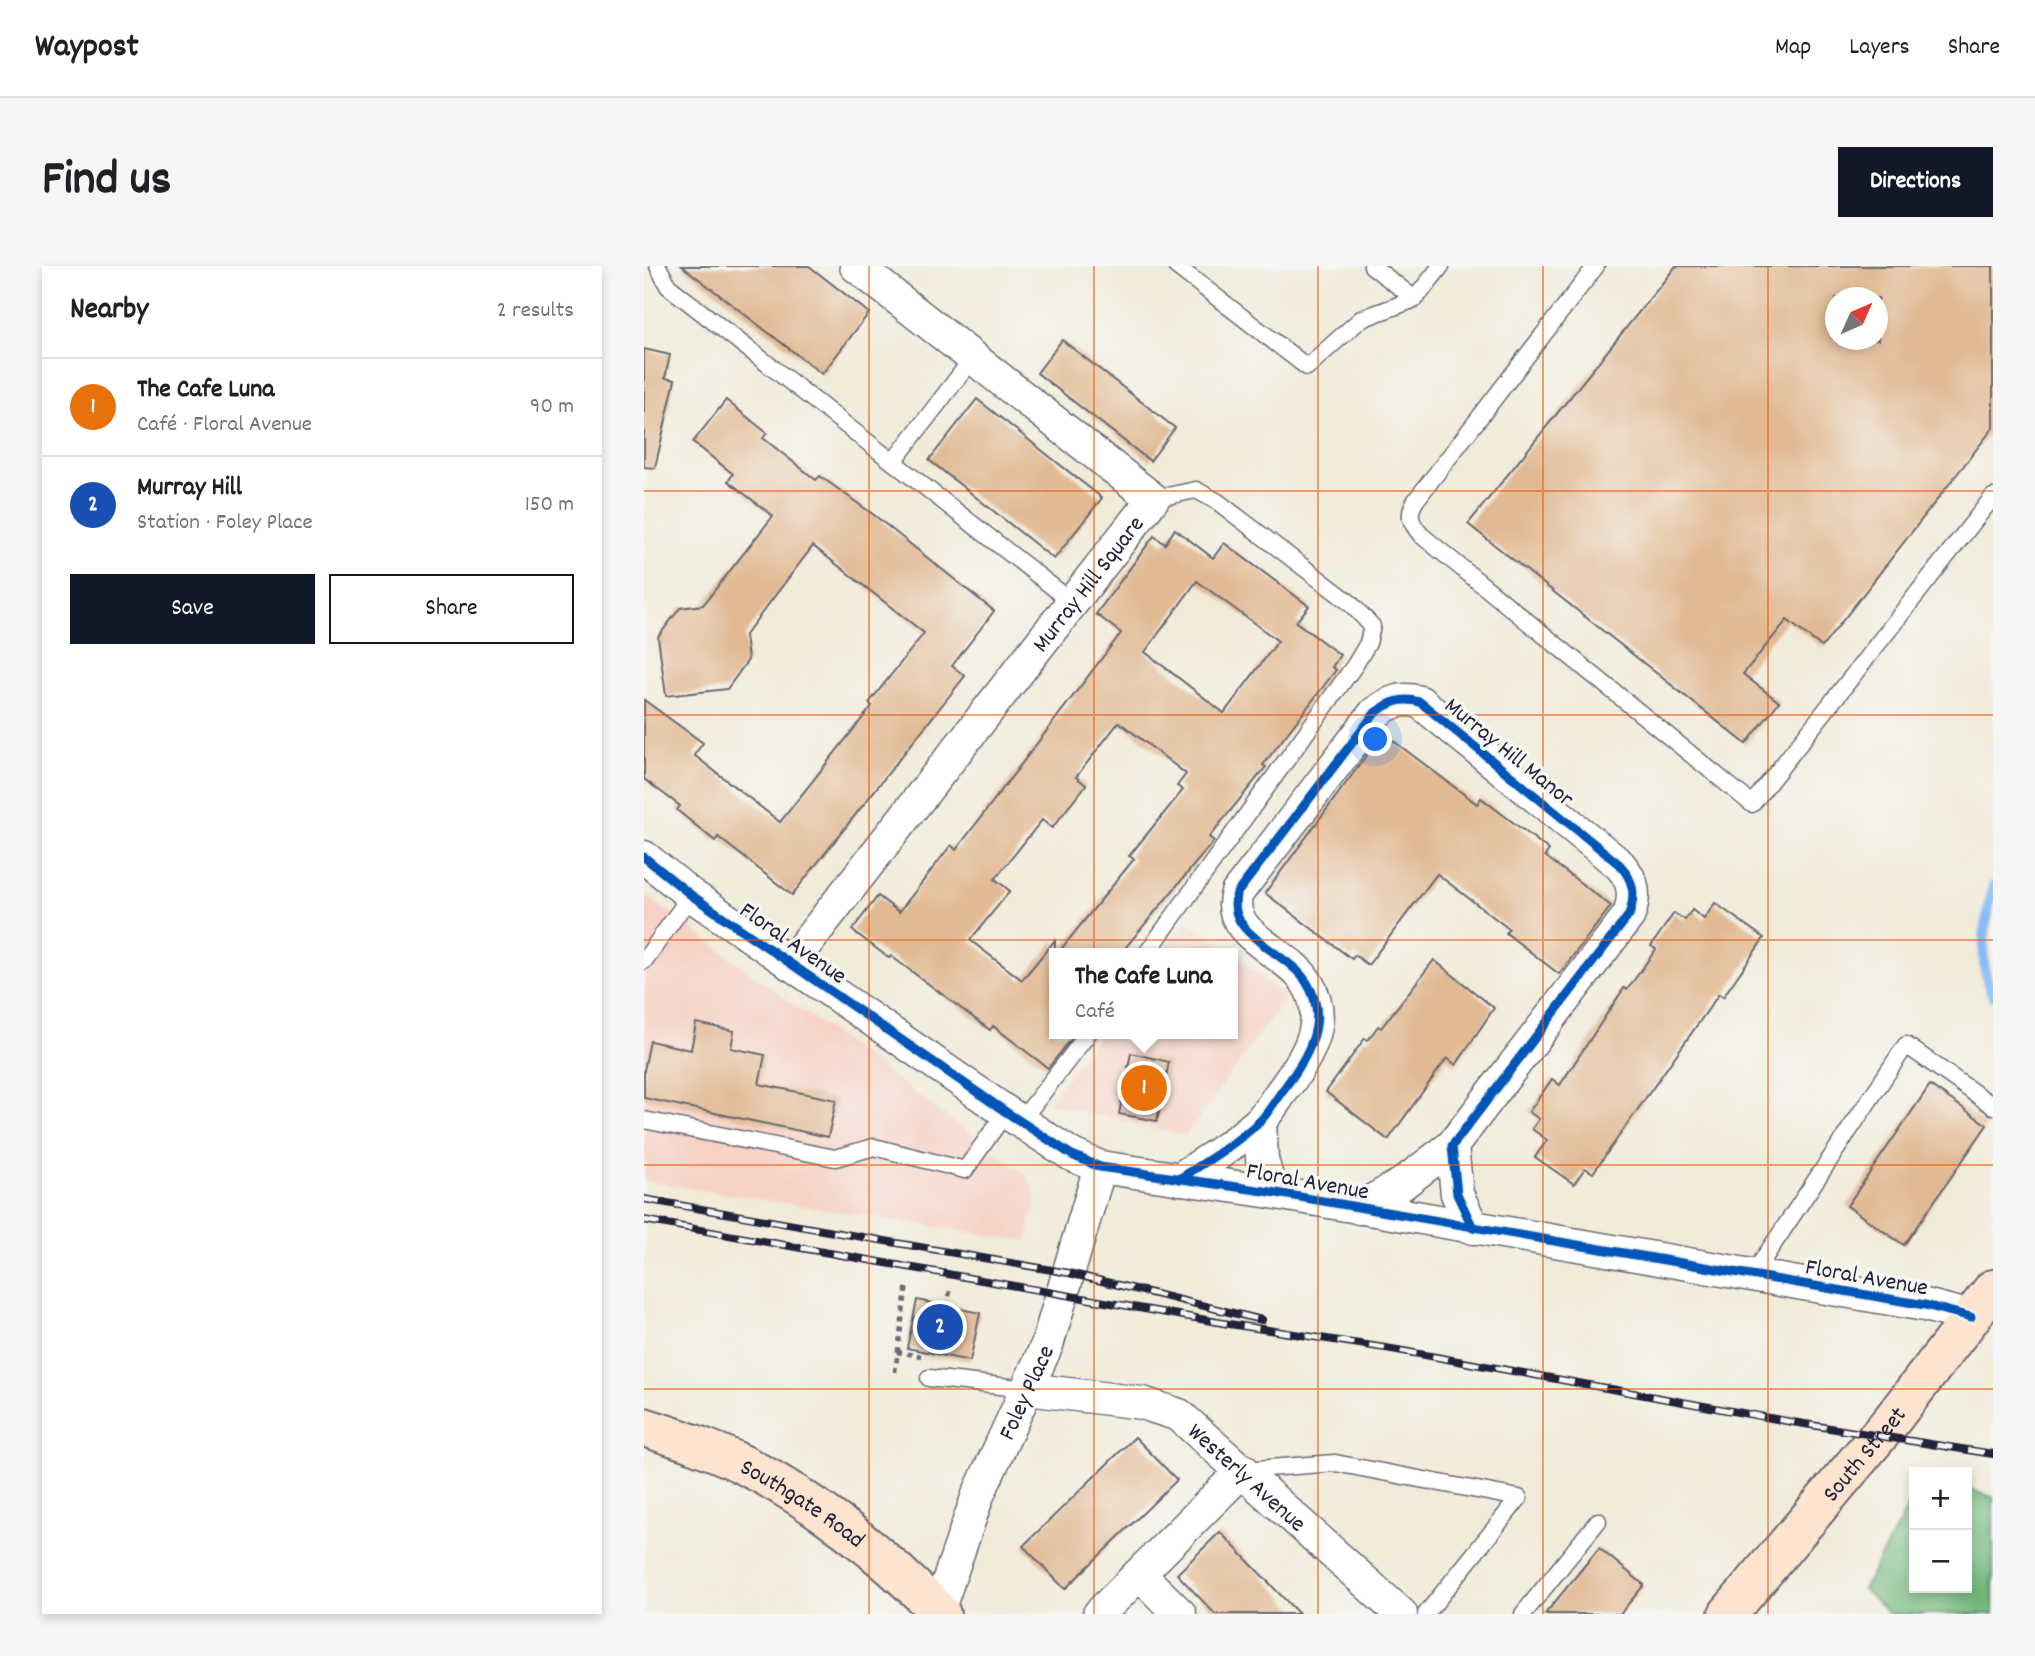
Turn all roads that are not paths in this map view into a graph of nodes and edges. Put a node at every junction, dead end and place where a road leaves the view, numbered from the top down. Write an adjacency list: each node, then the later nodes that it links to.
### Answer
1 (658, 266): 9 (lane)
2 (856, 266): 8 (street, Murray Hill Square)
3 (1176, 266): 7 (lane)
4 (1372, 266): 7 (lane)
5 (1441, 266): 7 (lane)
6 (1596, 266): 10 (lane)
7 (1415, 299)
8 (973, 358): 9 (lane); 11 (street, Murray Hill Square)
9 (893, 462): 12 (lane)
10 (1993, 497)
11 (1153, 499): 12 (street, Murray Hill Square); 15 (lane)
12 (1072, 602): 17 (street, Murray Hill Square)
13 (644, 857): 14 (street, Floral Avenue)
14 (691, 895): 16 (lane); 17 (street, Floral Avenue)
15 (1151, 948)
16 (644, 961)
17 (790, 964): 20 (street, Floral Avenue)
18 (1083, 1039): 20 (lane)
19 (1993, 1106): 29 (lane)
20 (1013, 1117): 21 (lane); 24 (street, Floral Avenue)
21 (644, 1120)
22 (1260, 1122): 23 (street, Murray Hill Manor); 25 (street, Murray Hill Manor); 26 (street)
23 (1452, 1146): 27 (street, Murray Hill Manor); 28 (street)
24 (1100, 1167): 25 (street, Floral Avenue); 32 (street, Foley Place)
25 (1179, 1179): 26 (street, Floral Avenue)
26 (1271, 1192): 27 (street, Floral Avenue)
27 (1359, 1208): 28 (street, Floral Avenue)
28 (1473, 1228): 29 (street, Floral Avenue)
29 (1752, 1276): 30 (street, Floral Avenue)
30 (1982, 1303): 43 (street, South Street)
31 (929, 1378): 32 (lane)
32 (1027, 1389): 34 (street, Westerly Avenue); 37 (street, Foley Place)
33 (644, 1427): 37 (street, Southgate Road)
34 (1243, 1470): 36 (street); 40 (street, Westerly Avenue); 41 (lane)
35 (1598, 1521): 42 (lane)
36 (1139, 1574): 38 (street); 39 (street)
37 (939, 1612)
38 (1099, 1614)
39 (1180, 1614)
40 (1401, 1614)
41 (1426, 1614)
42 (1523, 1614)
43 (1728, 1614)

